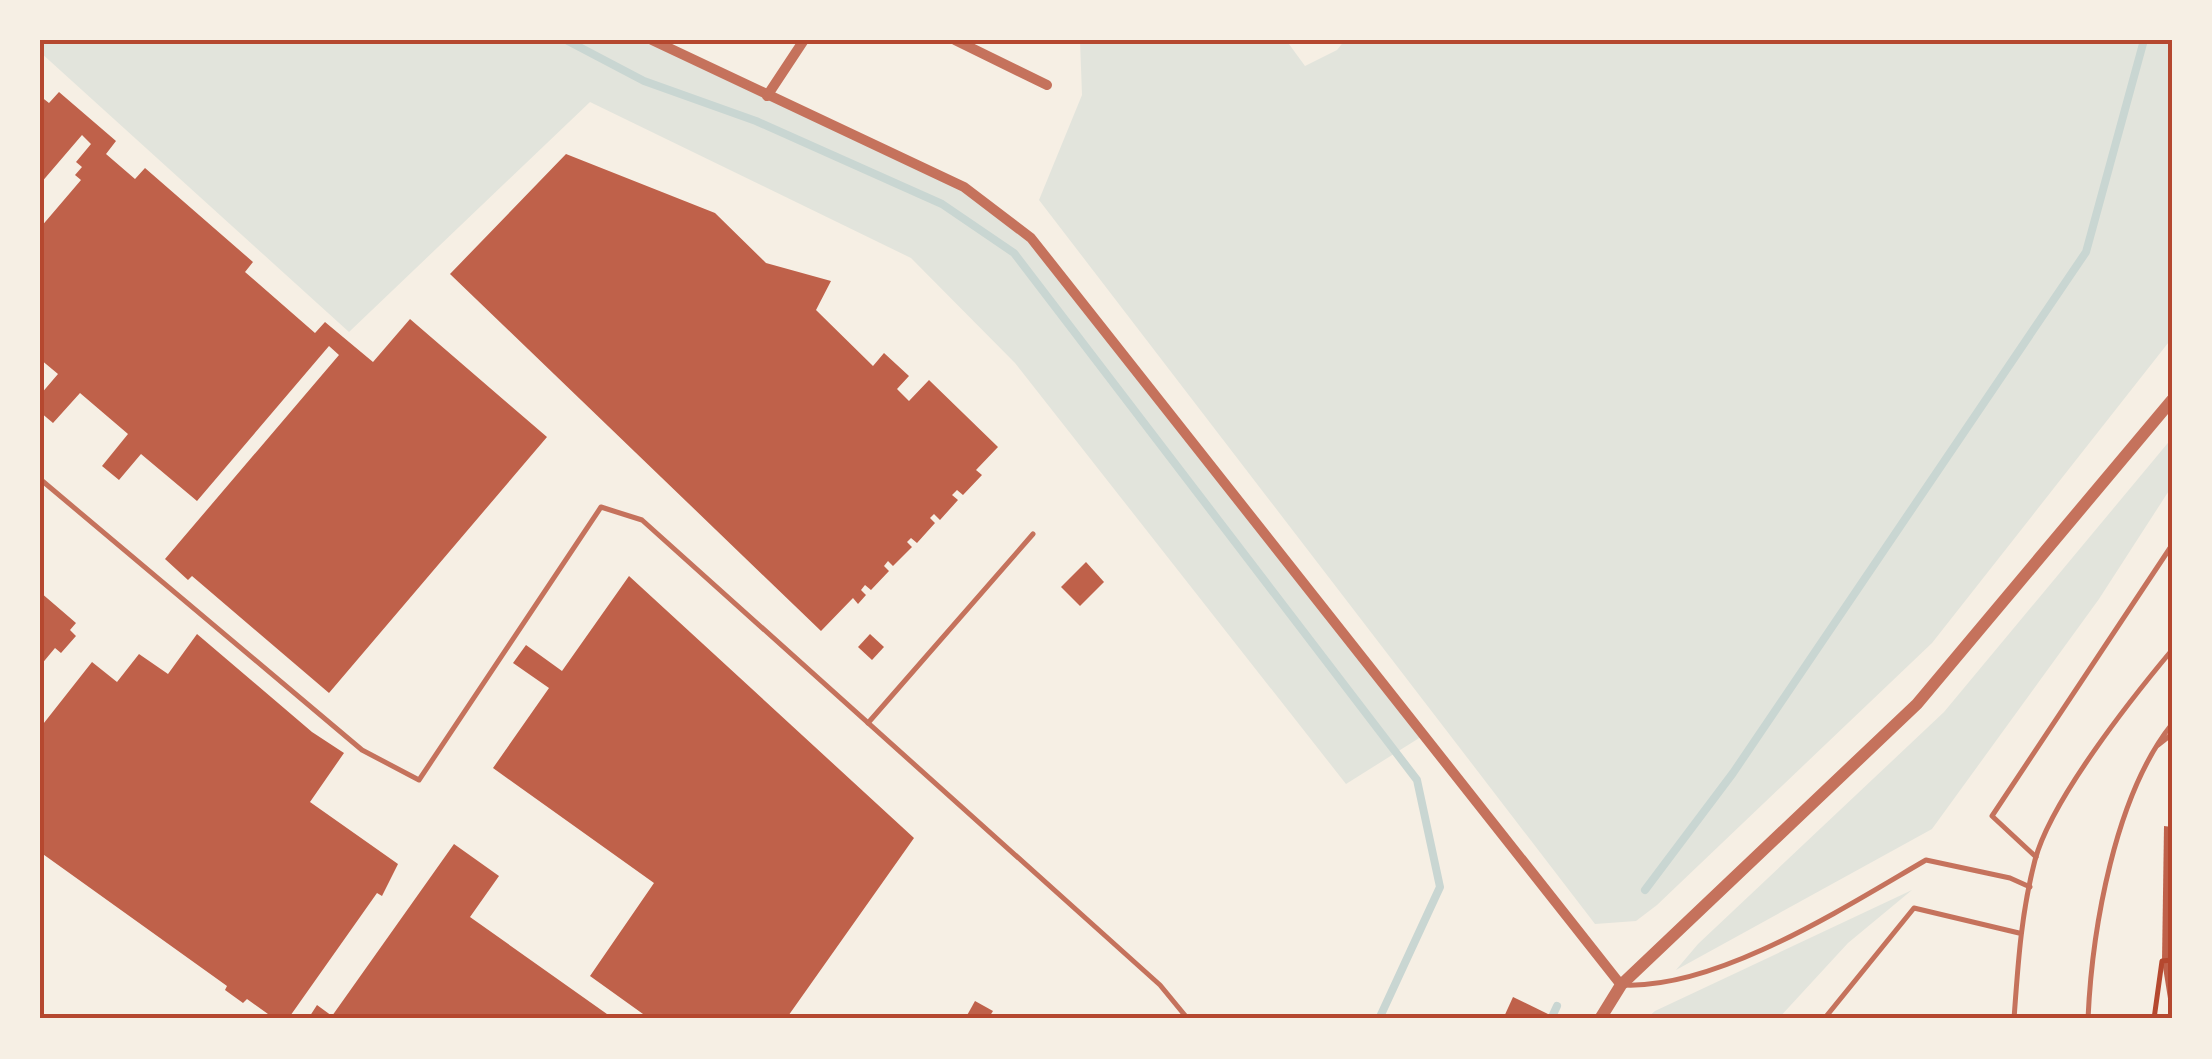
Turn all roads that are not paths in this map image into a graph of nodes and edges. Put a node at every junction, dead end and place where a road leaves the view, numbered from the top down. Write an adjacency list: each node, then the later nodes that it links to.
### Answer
1 (652, 40): 5 (street)
2 (804, 40): 5 (street)
3 (955, 40): 4 (street)
4 (1046, 85)
5 (766, 96): 18 (street)
6 (2172, 400): 18 (street)
7 (40, 480): 11 (lane)
8 (1033, 534): 11 (lane)
9 (2172, 545): 15 (lane)
10 (2172, 650): 15 (lane)
11 (868, 723): 19 (lane)
12 (2172, 724): 14 (lane)
13 (2172, 734): 14 (lane)
14 (2151, 749): 23 (lane)
15 (2036, 856): 16 (lane)
16 (2030, 887): 17 (lane); 18 (lane)
17 (2019, 933): 21 (lane); 22 (lane)
18 (1621, 984): 20 (street)
19 (1188, 1019)
20 (1600, 1019)
21 (1824, 1019)
22 (2014, 1019)
23 (2088, 1019)

